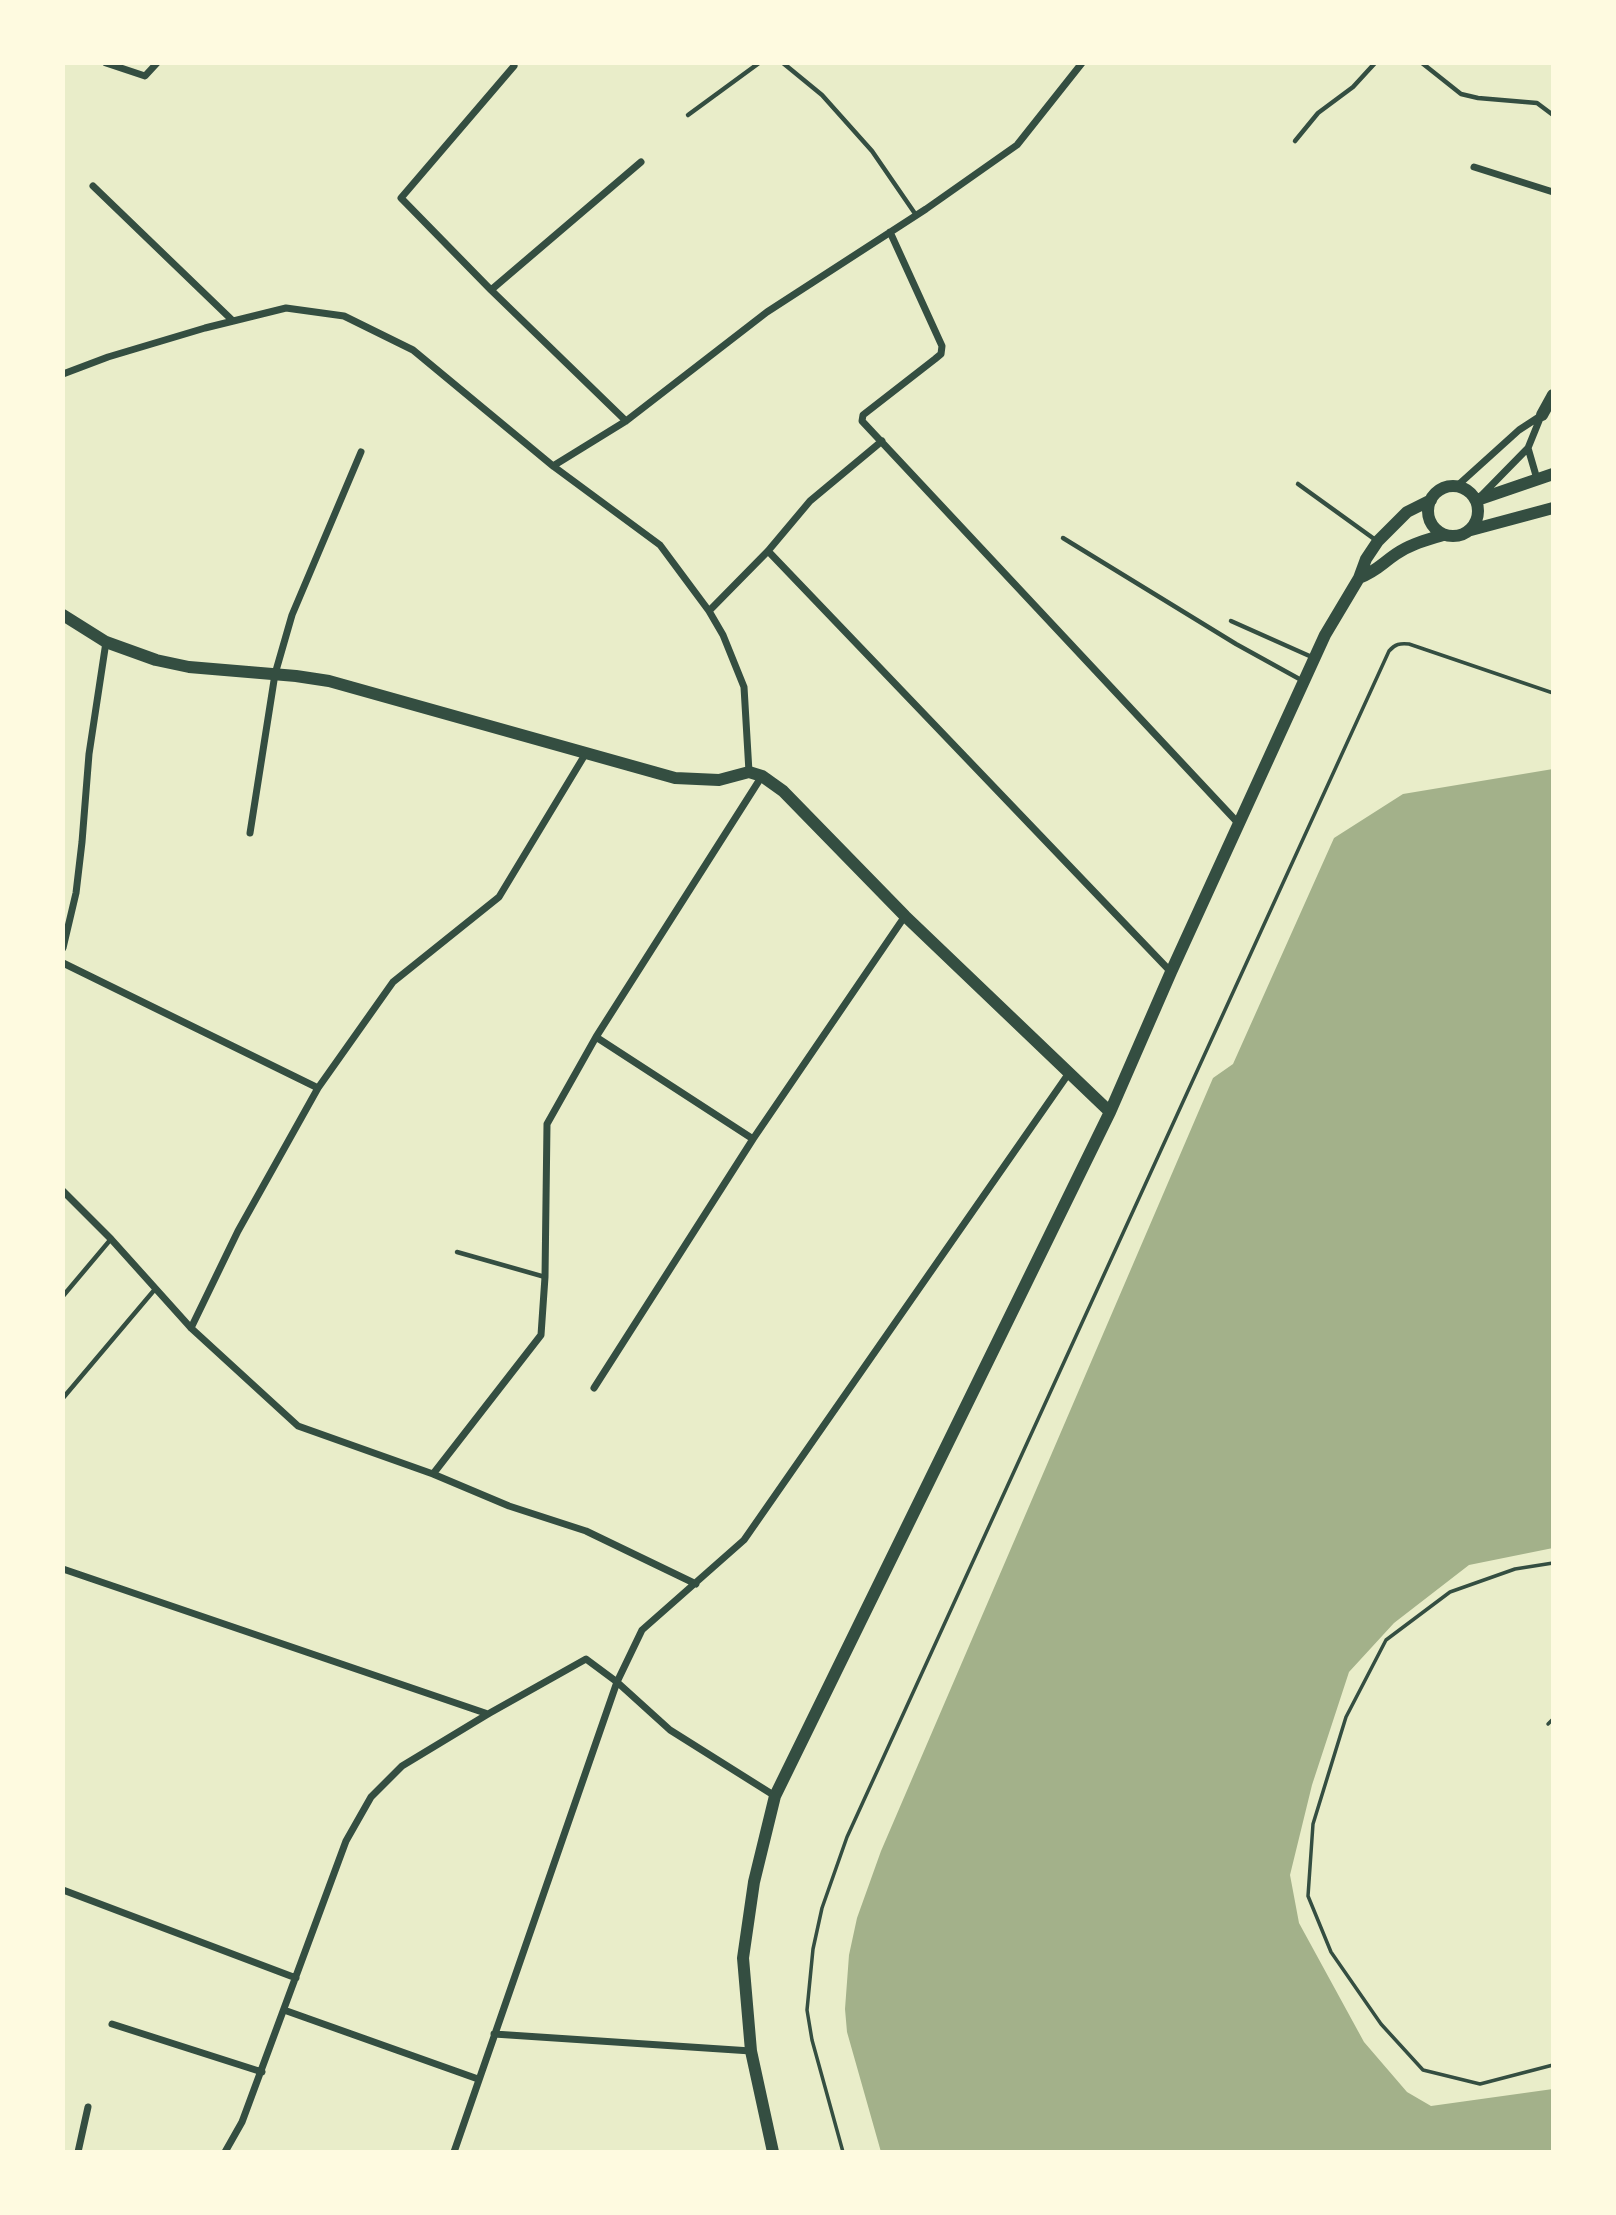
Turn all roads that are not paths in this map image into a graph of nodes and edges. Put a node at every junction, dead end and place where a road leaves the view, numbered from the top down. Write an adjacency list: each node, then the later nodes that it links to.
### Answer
1 (106, 63): 2 (street)
2 (157, 63)
3 (759, 63): 9 (lane)
4 (783, 63): 16 (lane)
5 (1082, 63): 16 (street)
6 (1375, 63): 11 (lane)
7 (1422, 63): 10 (lane)
8 (514, 66): 18 (street)
9 (688, 115)
10 (1553, 116)
11 (1295, 141)
12 (640, 162): 18 (street)
13 (1474, 167): 15 (street)
14 (93, 186): 19 (street)
15 (1553, 192)
16 (916, 215): 17 (street)
17 (890, 232): 23 (street); 24 (street)
18 (491, 290): 23 (street)
19 (233, 321): 20 (street); 27 (street)
20 (63, 374)
21 (1553, 395): 22 (street)
22 (1542, 415): 25 (street); 31 (street)
23 (626, 421): 27 (street)
24 (882, 441): 39 (street); 51 (street)
25 (1528, 448): 29 (street); 33 (street)
26 (361, 452): 46 (street)
27 (553, 466): 41 (street)
28 (1553, 474): 29 (street)
29 (1537, 480): 33 (street)
30 (1297, 484): 38 (lane)
31 (1457, 486): 32 (street); 33 (street)
32 (1430, 500): 36 (street); 38 (street)
33 (1477, 500): 35 (street)
34 (1553, 509): 35 (street)
35 (1471, 530): 36 (street)
36 (1443, 535): 40 (street)
37 (1063, 538): 47 (lane)
38 (1378, 541): 40 (street)
39 (768, 551): 41 (street); 56 (street)
40 (1359, 578): 45 (street)
41 (709, 611): 49 (street)
42 (63, 615): 44 (street)
43 (1231, 621): 45 (lane)
44 (106, 642): 46 (street); 54 (street)
45 (1314, 659): 47 (street)
46 (275, 674): 48 (street); 52 (street)
47 (1304, 681): 51 (street)
48 (586, 753): 49 (street); 59 (street)
49 (749, 772): 50 (street)
50 (762, 776): 53 (street); 57 (street)
51 (1239, 824): 56 (street)
52 (250, 832)
53 (905, 916): 58 (street); 61 (street)
54 (63, 948)
55 (63, 963): 59 (street)
56 (1171, 972): 60 (street)
57 (596, 1037): 61 (street); 65 (street)
58 (1069, 1073): 60 (street); 73 (street)
59 (318, 1088): 68 (street)
60 (1110, 1112): 76 (street)
61 (753, 1139): 69 (street)
62 (63, 1191): 63 (street)
63 (111, 1239): 66 (street); 67 (lane)
64 (457, 1252): 65 (lane)
65 (545, 1277): 71 (street)
66 (156, 1288): 68 (street); 70 (lane)
67 (63, 1296)
68 (191, 1328): 71 (street)
69 (594, 1388)
70 (63, 1398)
71 (433, 1474): 73 (street)
72 (63, 1569): 75 (street)
73 (696, 1584): 74 (street)
74 (617, 1682): 75 (street); 76 (street); 81 (street)
75 (488, 1714): 78 (street)
76 (775, 1796): 82 (street)
77 (63, 1890): 78 (street)
78 (296, 1978): 79 (street)
79 (284, 2010): 83 (street); 84 (street)
80 (112, 2024): 83 (street)
81 (494, 2034): 82 (street); 84 (street)
82 (751, 2051): 89 (street)
83 (262, 2072): 87 (street)
84 (478, 2079): 88 (street)
85 (88, 2107): 86 (street)
86 (78, 2152)
87 (225, 2152)
88 (454, 2152)
89 (773, 2152)

